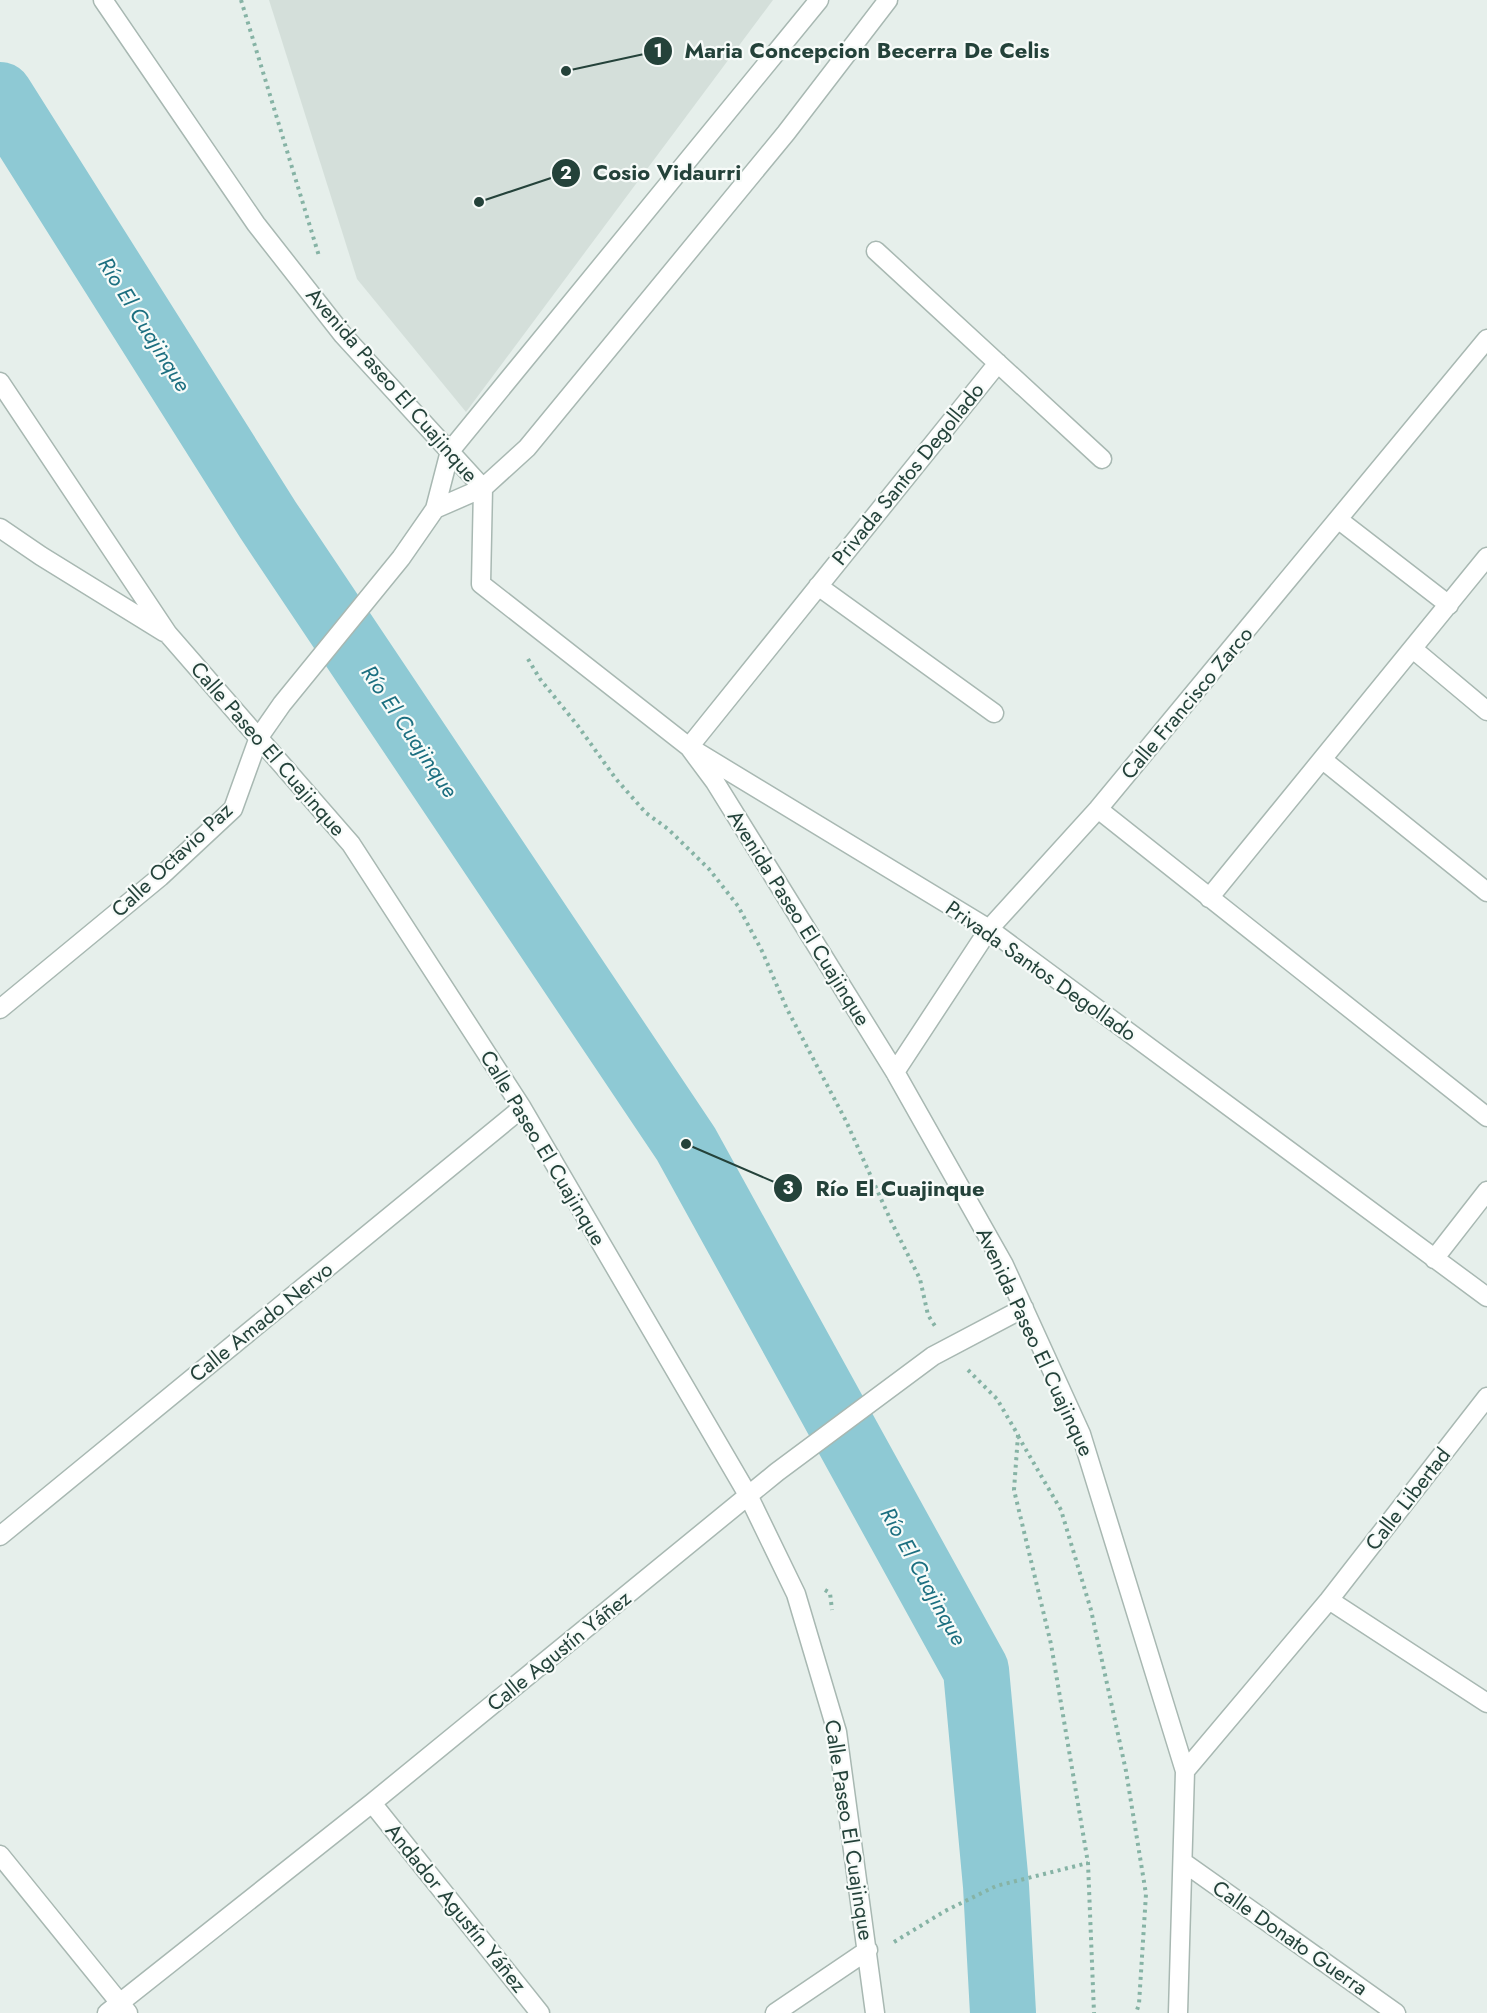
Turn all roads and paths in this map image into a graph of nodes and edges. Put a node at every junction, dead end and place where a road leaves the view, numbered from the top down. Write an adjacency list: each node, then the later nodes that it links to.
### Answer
1 (104, 0): 10 (street, Avenida Paseo El Cuajinque)
2 (241, 0): 6 (path)
3 (819, 0): 10 (street)
4 (888, 0): 12 (street)
5 (876, 251): 8 (street, Privada Santos Degollado)
6 (319, 256)
7 (1487, 339): 14 (street, Calle Francisco Zarco)
8 (998, 363): 11 (street, Privada Santos Degollado); 17 (street, Privada Santos Degollado)
9 (0, 382): 19 (street, Calle Paseo El Cuajinque)
10 (450, 452): 12 (street, Avenida Paseo El Cuajinque); 13 (street, Calle Octavio Paz)
11 (1102, 459)
12 (483, 488): 13 (street); 25 (street, Avenida Paseo El Cuajinque)
13 (435, 509): 24 (street, Calle Octavio Paz)
14 (1339, 520): 18 (street); 27 (street, Calle Francisco Zarco)
15 (0, 528): 19 (street)
16 (1487, 557): 18 (street)
17 (818, 586): 23 (street, Privada Santos Degollado); 25 (street, Privada Santos Degollado)
18 (1449, 605): 20 (street)
19 (168, 634): 24 (street, Calle Paseo El Cuajinque)
20 (1413, 649): 22 (street); 26 (street)
21 (525, 653): 39 (path)
22 (1487, 711)
23 (994, 713)
24 (259, 736): 31 (street, Calle Octavio Paz); 33 (street, Calle Paseo El Cuajinque)
25 (689, 747): 30 (street, Privada Santos Degollado); 32 (street, Avenida Paseo El Cuajinque)
26 (1323, 760): 28 (street); 29 (street)
27 (1098, 809): 29 (street); 30 (street, Calle Francisco Zarco)
28 (1487, 892)
29 (1209, 898): 34 (street)
30 (989, 929): 32 (street, Calle Francisco Zarco); 36 (street, Privada Santos Degollado)
31 (0, 1009)
32 (895, 1072): 38 (street, Avenida Paseo El Cuajinque)
33 (522, 1108): 43 (street, Calle Paseo El Cuajinque); 44 (street, Calle Amado Nervo)
34 (1487, 1117)
35 (1487, 1191): 36 (street)
36 (1434, 1258): 37 (street, Privada Santos Degollado)
37 (1487, 1297)
38 (1024, 1308): 43 (street, Calle Agustín Yáñez); 47 (street, Avenida Paseo El Cuajinque)
39 (928, 1315)
40 (963, 1366): 42 (path)
41 (1487, 1397): 45 (street, Calle Libertad)
42 (1018, 1435): 51 (path); 60 (path)
43 (748, 1495): 48 (street, Calle Agustín Yáñez); 53 (street, Calle Paseo El Cuajinque)
44 (0, 1536)
45 (1329, 1600): 46 (street); 47 (street, Calle Libertad)
46 (1487, 1703)
47 (1185, 1771): 50 (street, Avenida Paseo El Cuajinque)
48 (372, 1803): 55 (street, Calle Agustín Yáñez); 56 (street, Andador Agustín Yáñez)
49 (0, 1855): 55 (street)
50 (1183, 1862): 61 (street, Avenida Paseo El Cuajinque); 62 (street, Calle Donato Guerra)
51 (1088, 1863): 52 (path); 59 (path)
52 (888, 1945)
53 (868, 1950): 54 (street); 58 (street, Calle Paseo El Cuajinque)
54 (796, 2006): 57 (street)
55 (118, 2010)
56 (540, 2013)
57 (775, 2013)
58 (875, 2013)
59 (1094, 2013)
60 (1136, 2013)
61 (1178, 2013)
62 (1396, 2013)

